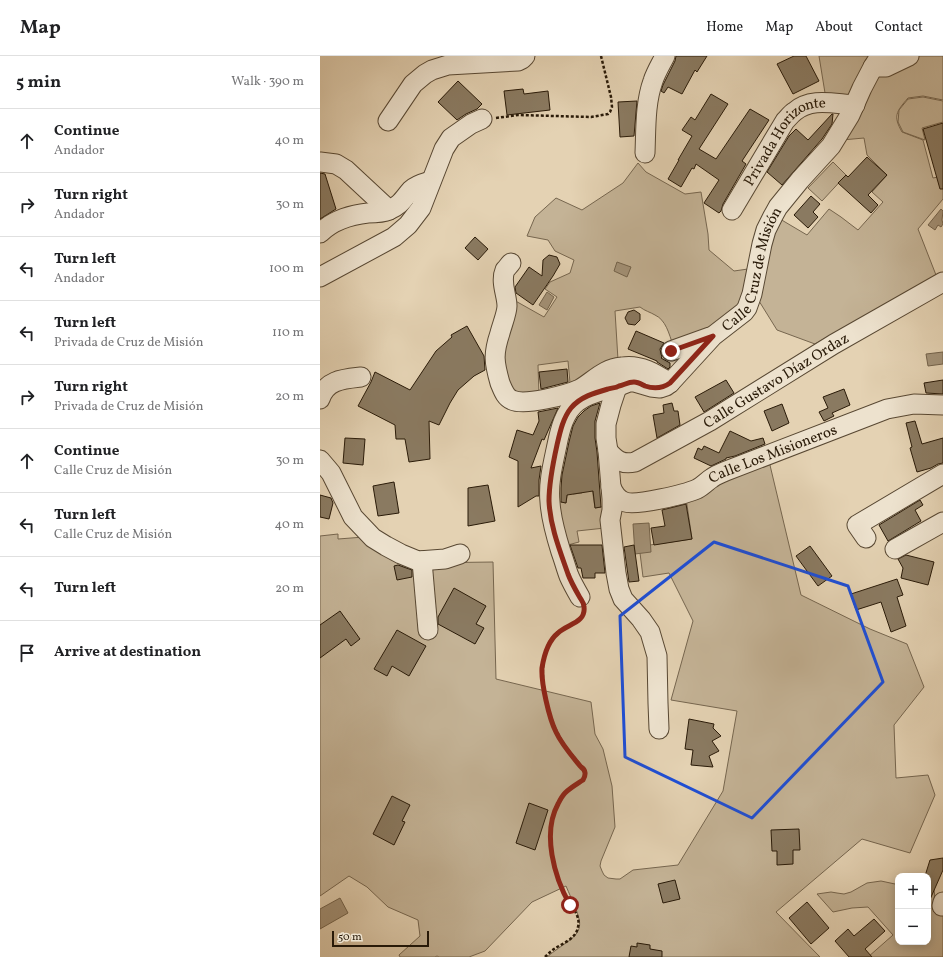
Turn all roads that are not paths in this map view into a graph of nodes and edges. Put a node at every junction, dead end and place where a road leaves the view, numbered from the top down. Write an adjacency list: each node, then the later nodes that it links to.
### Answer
1 (525, 56): 7 (street)
2 (666, 56): 8 (street)
3 (908, 56): 4 (street)
4 (877, 61): 5 (street, Calle Cruz de Misión)
5 (854, 105): 12 (street, Privada Horizonte); 17 (street, Calle Cruz de Misión)
6 (482, 119): 10 (street)
7 (388, 121)
8 (645, 153)
9 (320, 162): 11 (street)
10 (431, 181): 11 (street); 15 (street)
11 (389, 210): 13 (street)
12 (732, 210)
13 (320, 232)
14 (511, 263): 20 (street)
15 (320, 277)
16 (943, 282): 24 (street, Calle Gustavo Díaz Ordaz)
17 (713, 336): 18 (street); 20 (street, Calle Cruz de Misión)
18 (671, 351)
19 (361, 377): 22 (street)
20 (670, 383): 21 (street)
21 (619, 386): 24 (street); 33 (street)
22 (320, 399)
23 (943, 405): 27 (street, Calle Los Misioneros)
24 (608, 451): 27 (street)
25 (320, 460): 32 (street)
26 (943, 474): 29 (street)
27 (611, 487): 35 (street)
28 (943, 522): 30 (street)
29 (866, 538)
30 (895, 549)
31 (460, 554): 32 (street)
32 (422, 561): 34 (street)
33 (580, 597)
34 (428, 630)
35 (659, 729)

